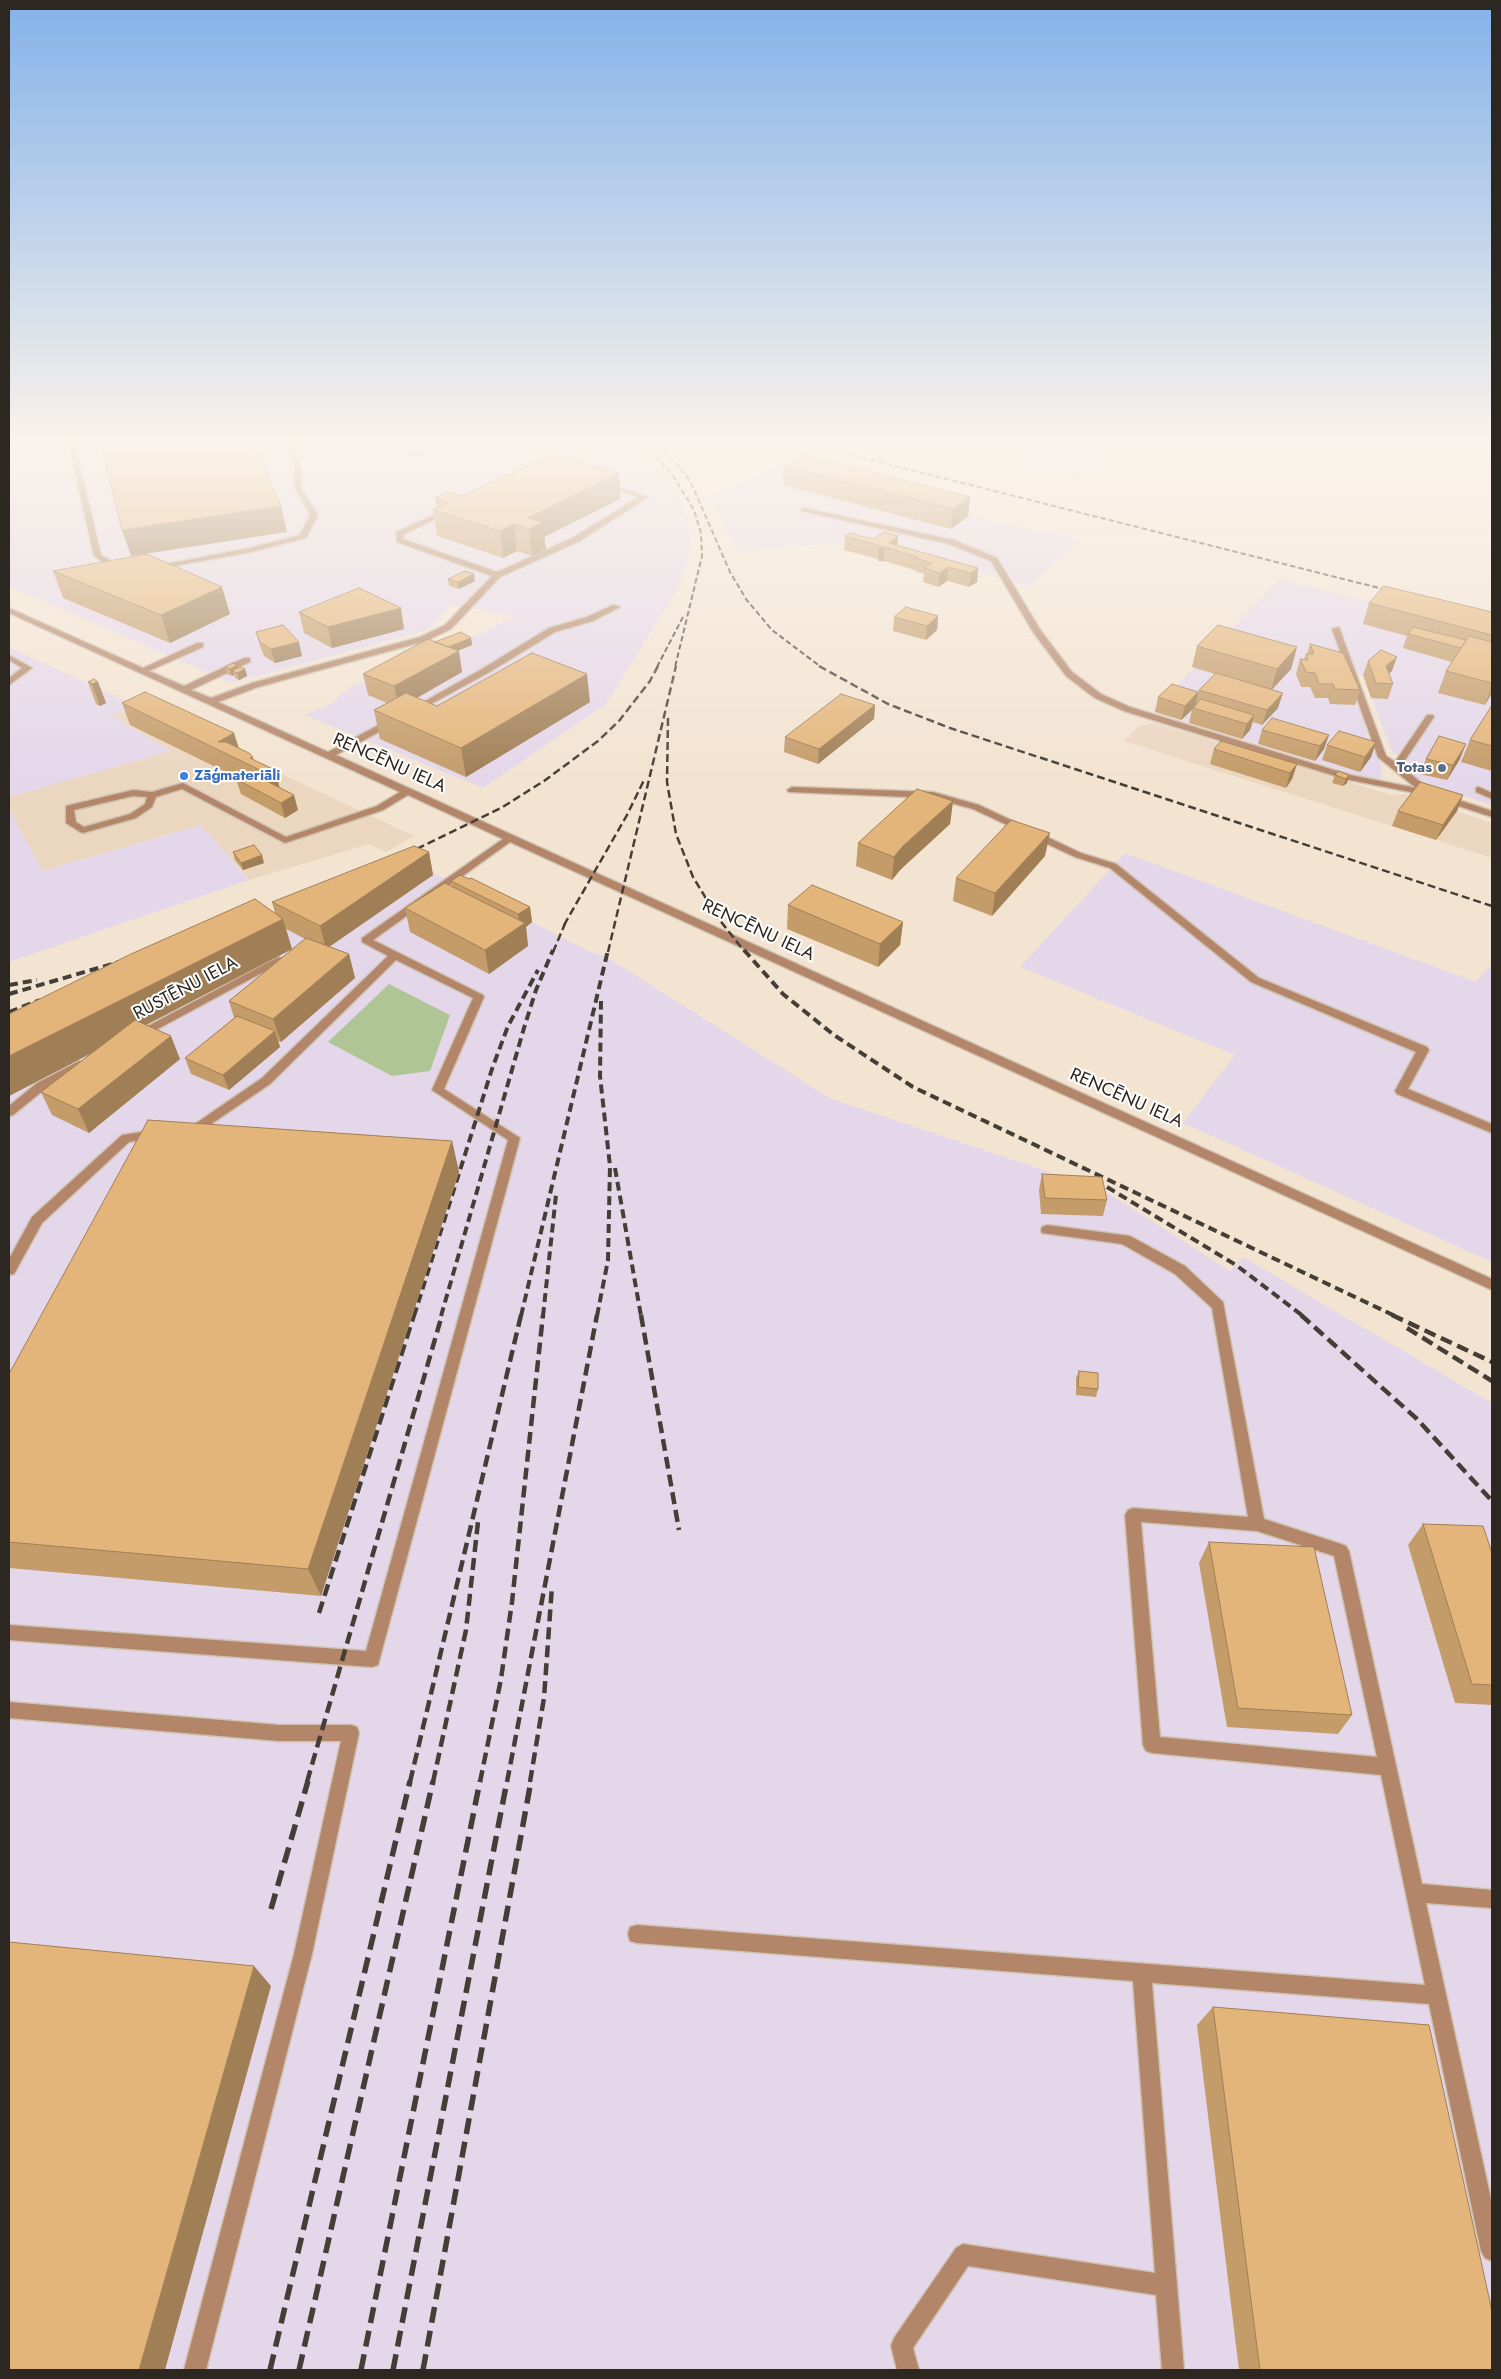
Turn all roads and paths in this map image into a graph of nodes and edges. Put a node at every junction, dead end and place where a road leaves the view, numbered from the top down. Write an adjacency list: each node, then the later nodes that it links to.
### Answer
1 (98, 556): 6 (street)
2 (218, 556): 7 (street)
3 (444, 556): 8 (street)
4 (540, 556): 8 (street)
5 (984, 556): 27 (street)
6 (133, 567)
7 (150, 568)
8 (497, 575): 18 (street)
9 (616, 607): 19 (street)
10 (9, 610): 15 (street, RENCĒNU IELA)
11 (1336, 629): 23 (street)
12 (200, 645): 15 (street)
13 (9, 657): 16 (street)
14 (246, 660): 17 (street)
15 (142, 671): 17 (street, RENCĒNU IELA)
16 (9, 682)
17 (183, 690): 18 (street, RENCĒNU IELA)
18 (209, 702): 22 (street, RENCĒNU IELA)
19 (408, 713)
20 (1430, 717): 23 (street)
21 (399, 718): 22 (street)
22 (329, 755): 26 (street, RENCĒNU IELA)
23 (1396, 767): 27 (street)
24 (792, 790): 37 (street)
25 (1479, 790): 29 (street)
26 (408, 791): 28 (street); 31 (street, RENCĒNU IELA)
27 (1427, 792): 30 (street)
28 (152, 795): 28 (street)
29 (1492, 796)
30 (1492, 814)
31 (510, 838): 32 (street); 40 (street, RENCĒNU IELA)
32 (395, 955): 39 (street); 42 (street)
33 (278, 960): 34 (street, RUSTĒNU IELA)
34 (125, 1041)
35 (91, 1059): 36 (street)
36 (9, 1112)
37 (1492, 1129)
38 (1047, 1230): 41 (street)
39 (9, 1270)
40 (1492, 1285)
41 (1257, 1524): 44 (street); 44 (street)
42 (9, 1633)
43 (9, 1710): 52 (street)
44 (1388, 1767): 45 (street)
45 (1415, 1893): 46 (street); 49 (street)
46 (1492, 1899)
47 (637, 1934): 48 (street)
48 (1142, 1973): 49 (street); 51 (street)
49 (1437, 1995): 50 (street)
50 (1492, 2252)
51 (1167, 2286): 53 (street); 54 (street)
52 (195, 2370)
53 (908, 2370)
54 (1173, 2370)

